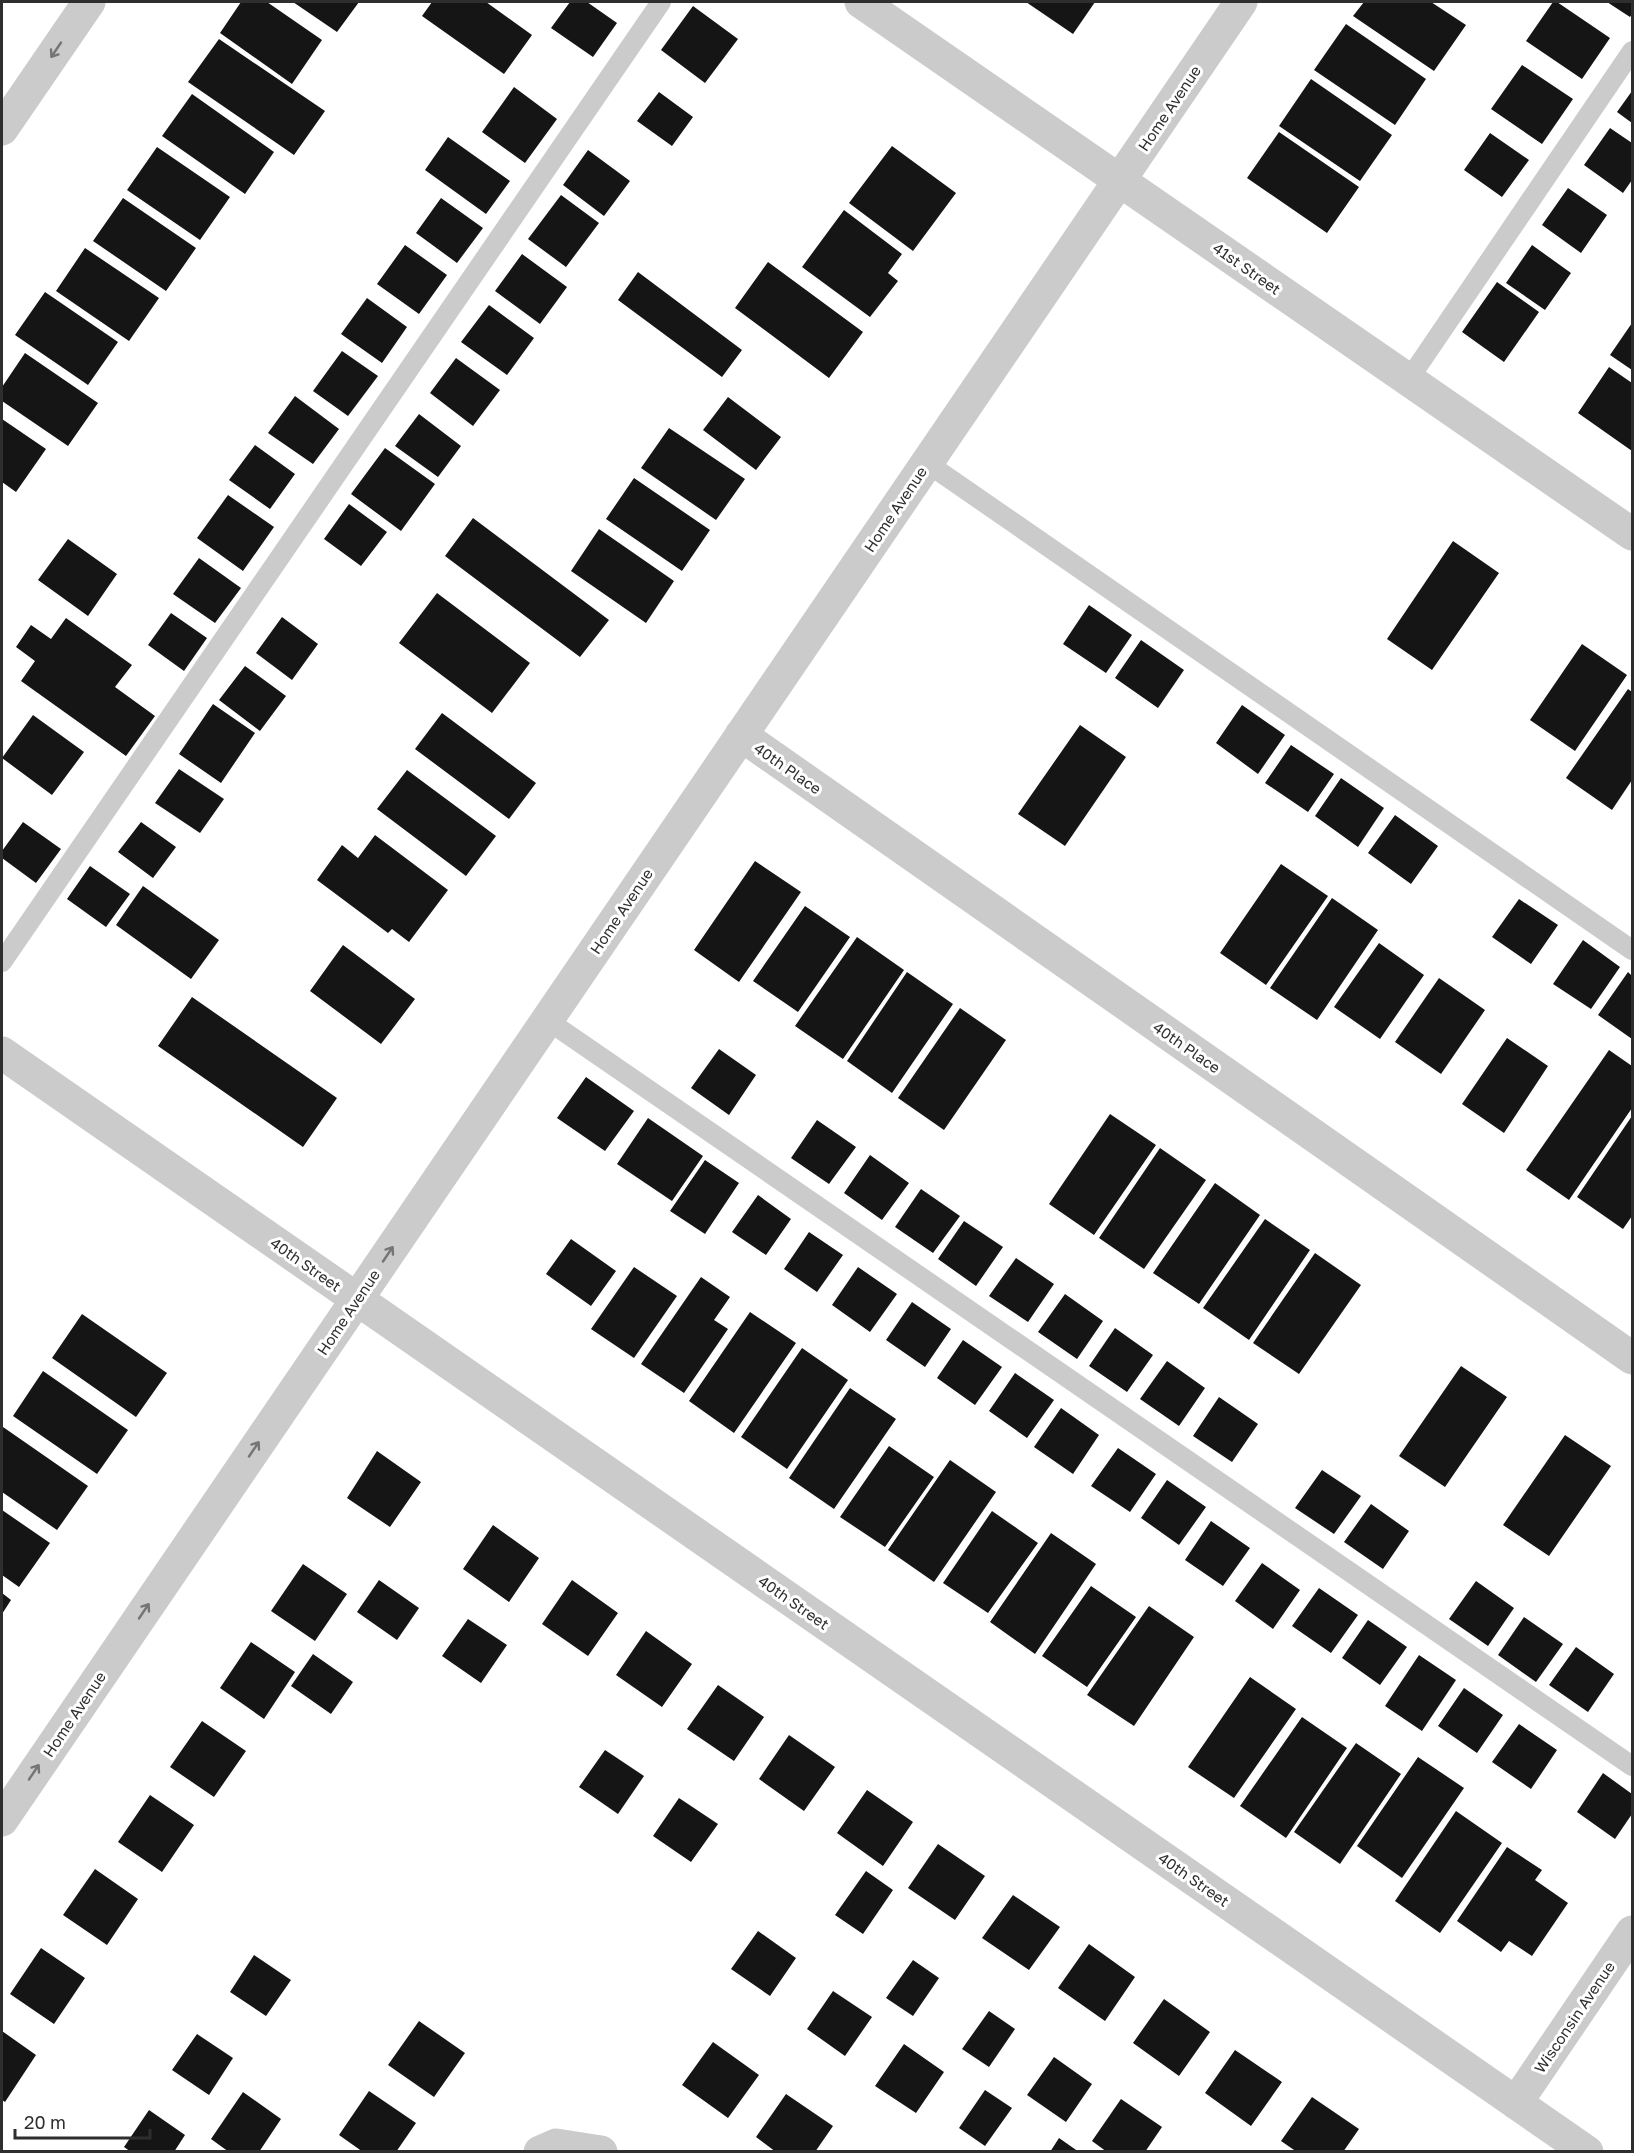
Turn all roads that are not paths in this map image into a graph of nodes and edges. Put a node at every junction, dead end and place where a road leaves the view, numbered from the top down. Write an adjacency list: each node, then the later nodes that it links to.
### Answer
1 (89, 2): 6 (street, one-way to 6)
2 (661, 2): 13 (lane)
3 (861, 2): 7 (street, 41st Street)
4 (1241, 2): 7 (street, Home Avenue)
5 (1632, 51): 8 (lane)
6 (2, 129)
7 (1119, 180): 8 (street, 41st Street); 9 (street, Home Avenue)
8 (1409, 379): 10 (street, 41st Street)
9 (927, 463): 11 (street, Home Avenue); 12 (lane)
10 (1632, 534)
11 (741, 735): 14 (street, Home Avenue); 17 (street, 40th Place)
12 (1632, 950)
13 (2, 962)
14 (547, 1020): 16 (street, Home Avenue, one-way to 14); 18 (lane)
15 (2, 1053): 16 (street, 40th Street)
16 (357, 1299): 19 (street, Home Avenue, one-way to 16); 21 (street, 40th Street)
17 (1632, 1358)
18 (1632, 1766)
19 (2, 1820)
20 (1632, 1932): 21 (street, Wisconsin Avenue)
21 (1516, 2103): 24 (street, 40th Street)
22 (548, 2148): 23 (street)
23 (601, 2151)
24 (1587, 2151)

